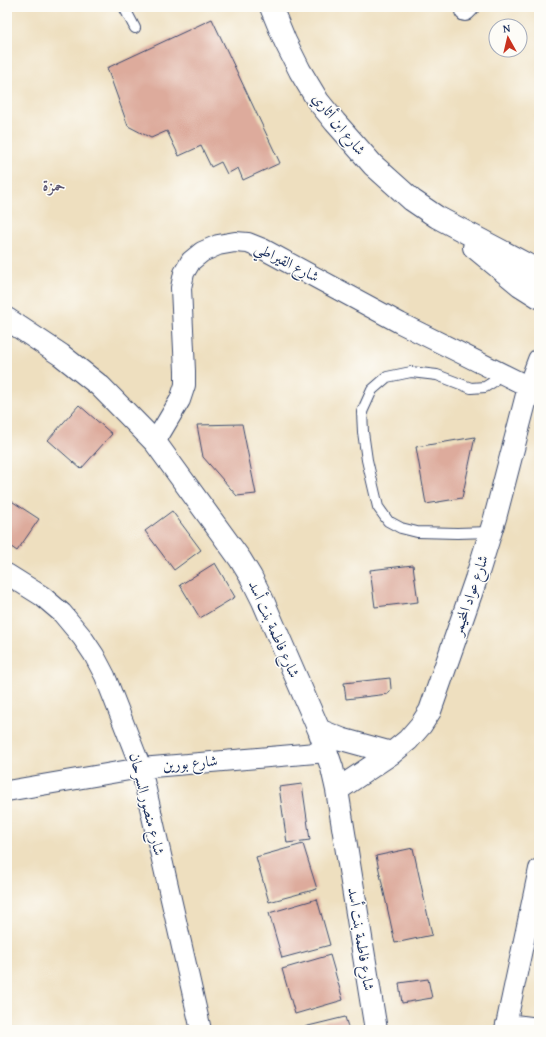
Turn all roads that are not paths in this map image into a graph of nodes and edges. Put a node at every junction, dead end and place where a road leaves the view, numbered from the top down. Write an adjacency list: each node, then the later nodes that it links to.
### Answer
1 (124, 7): 3 (lane)
2 (271, 7): 4 (street, شارع ابن أثاري)
3 (135, 28)
4 (438, 217): 5 (street, شارع ابن أثاري); 6 (street, شارع ابن أثاري)
5 (539, 271)
6 (539, 297)
7 (7, 319): 11 (street, شارع فاطمة بنت أسد)
8 (539, 360): 10 (street, شارع عواد المخيمر)
9 (498, 372): 10 (street, شارع القيراطي); 11 (street, شارع القيراطي); 12 (lane)
10 (529, 388): 12 (street, شارع عواد المخيمر)
11 (155, 442): 14 (street, شارع فاطمة بنت أسد)
12 (491, 532): 16 (street, شارع عواد المخيمر)
13 (7, 574): 17 (street, شارع منصور السرحان)
14 (319, 730): 15 (street, شارع فاطمة بنت أسد); 16 (street)
15 (327, 752): 17 (street, شارع بورين); 18 (street, شارع فاطمة بنت أسد)
16 (392, 753): 18 (street, شارع عواد المخيمر)
17 (140, 768): 19 (street, شارع بورين); 24 (street, شارع منصور السرحان)
18 (337, 790): 25 (street, شارع فاطمة بنت أسد)
19 (7, 791)
20 (539, 869): 21 (street)
21 (533, 922): 22 (street)
22 (506, 1027): 23 (street)
23 (539, 1028)
24 (201, 1030)
25 (376, 1030)

